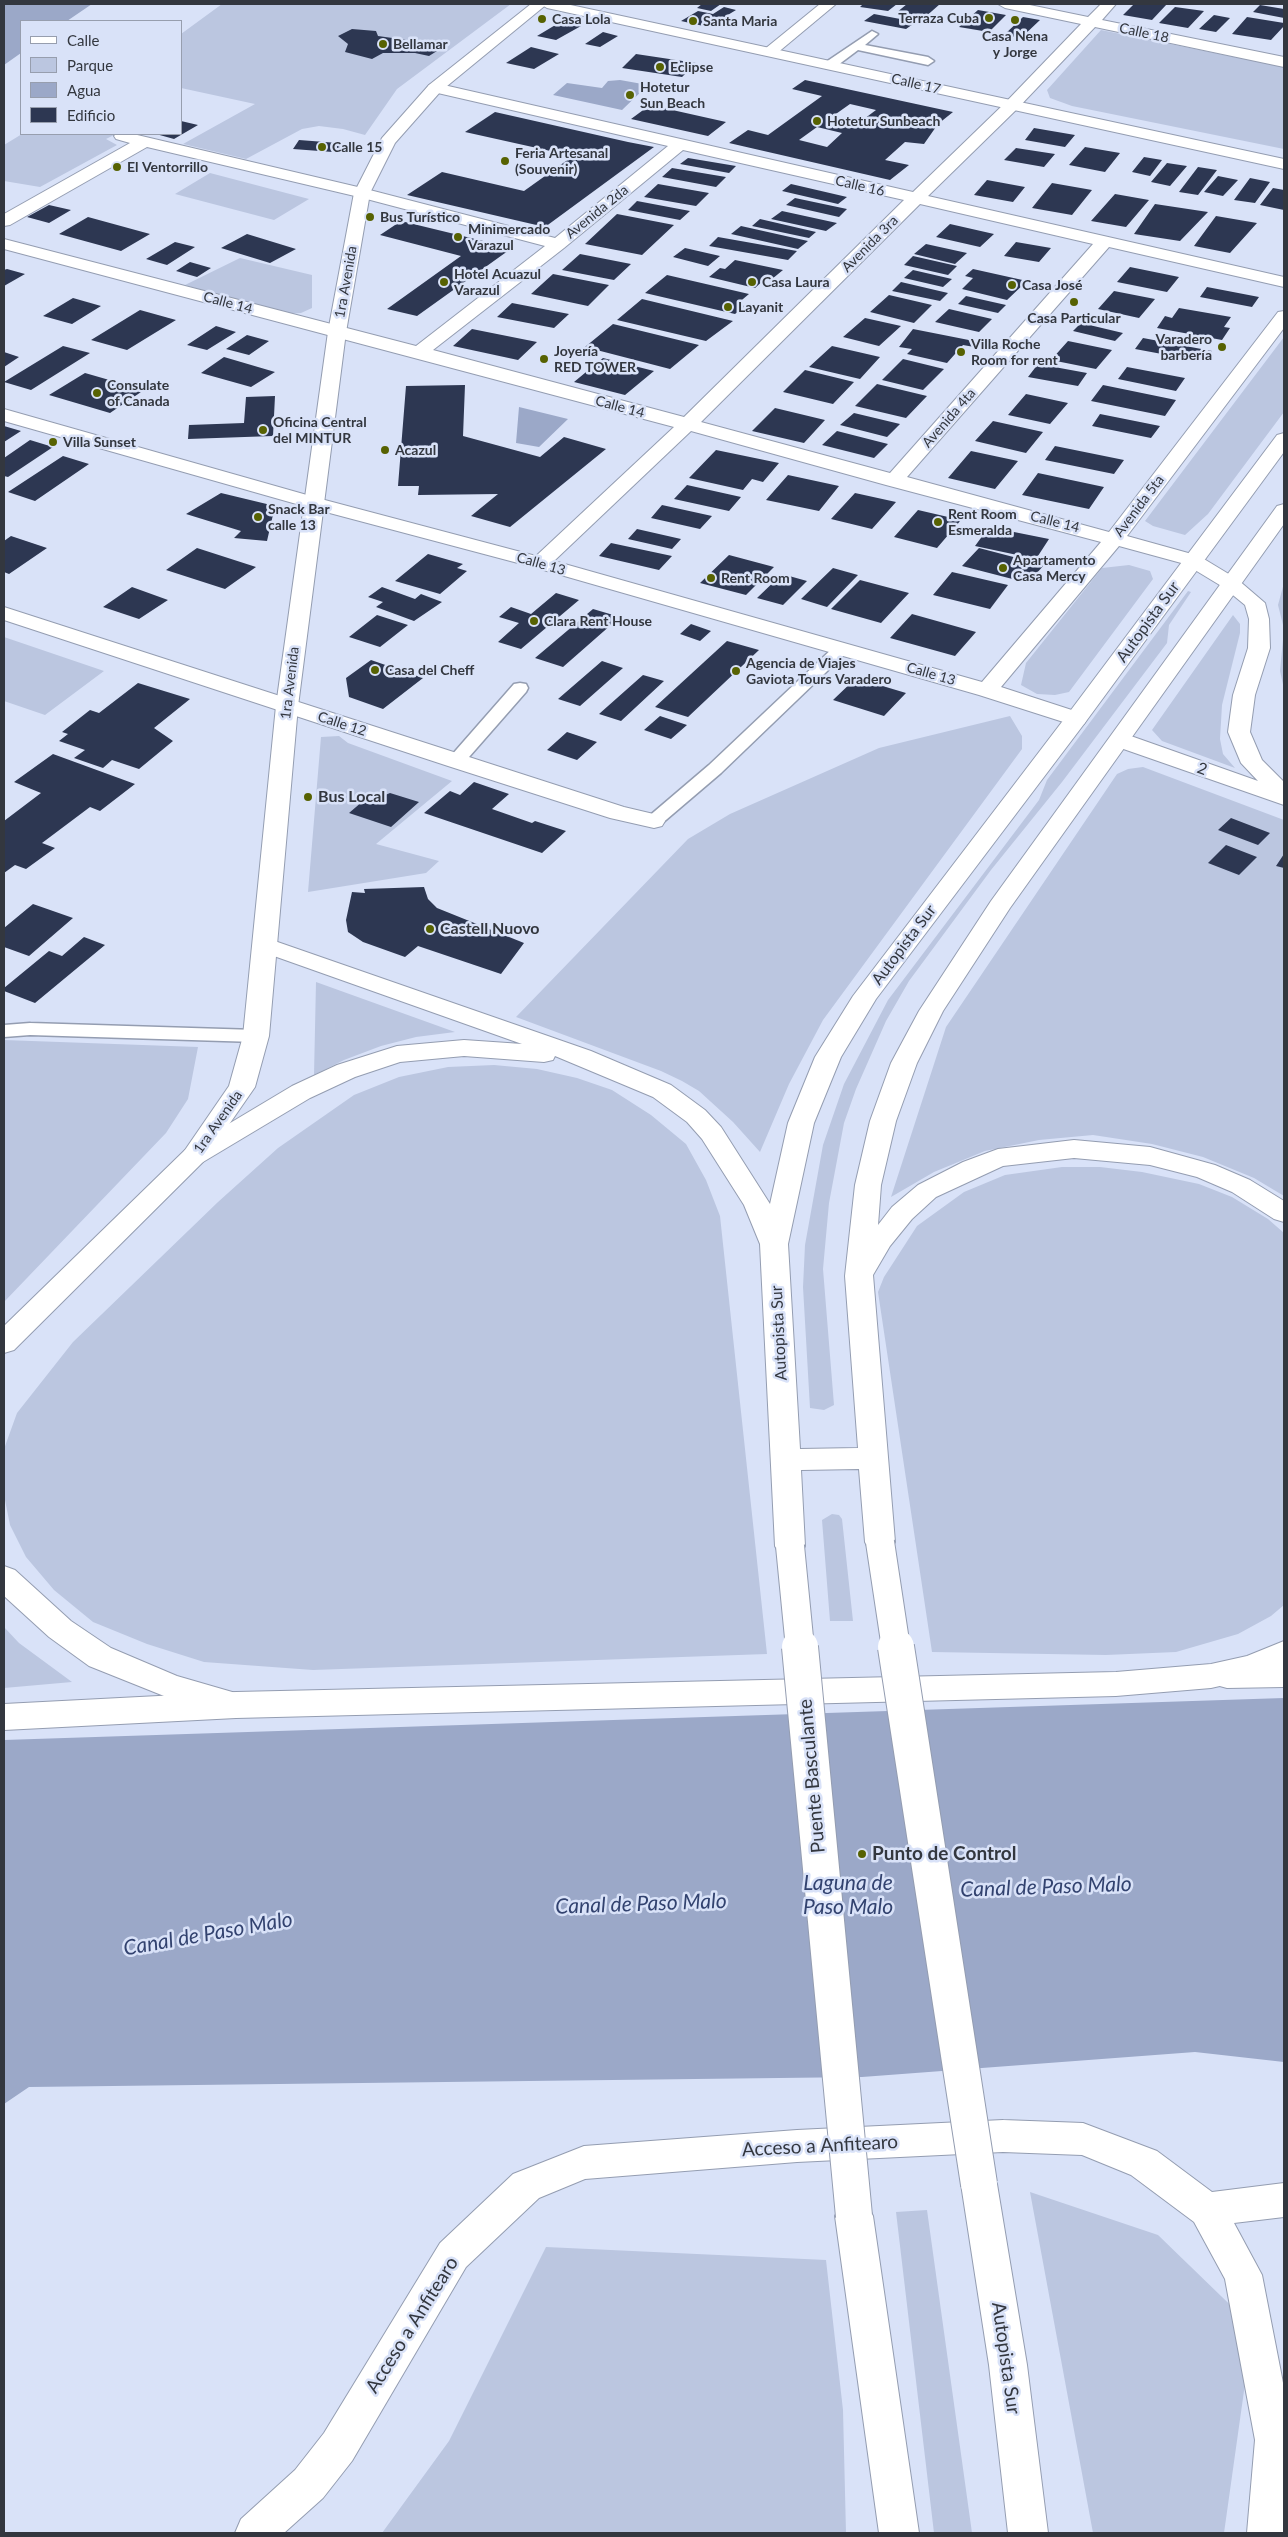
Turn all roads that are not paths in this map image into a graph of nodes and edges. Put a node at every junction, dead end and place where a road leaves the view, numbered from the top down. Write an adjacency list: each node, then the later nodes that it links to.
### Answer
1 (540, 4): 13 (main road, 1ra Avenida)
2 (547, 4): 9 (main road, Calle 17)
3 (829, 4): 9 (main road)
4 (1005, 4): 6 (main road, Calle 18)
5 (1109, 4): 6 (main road, Avenida 3ra)
6 (1092, 22): 11 (main road, Calle 18); 14 (main road, Avenida 3ra)
7 (872, 34): 8 (lane)
8 (855, 46): 10 (lane); 12 (lane)
9 (771, 51): 12 (main road, Calle 17)
10 (928, 61)
11 (1284, 62)
12 (830, 65): 14 (main road, Calle 17)
13 (435, 88): 17 (main road, Calle 16); 19 (main road, 1ra Avenida)
14 (1011, 106): 18 (main road, Calle 17); 20 (main road, Avenida 3ra)
15 (122, 136): 16 (main road)
16 (145, 141): 19 (main road); 21 (main road)
17 (679, 144): 20 (main road, Calle 16); 24 (main road, Avenida 2da)
18 (1284, 164)
19 (362, 193): 24 (main road); 27 (main road, 1ra Avenida)
20 (915, 199): 22 (main road, Calle 16); 30 (main road, Avenida 3ra)
21 (4, 221)
22 (1104, 242): 25 (main road, Calle 16); 32 (main road, Avenida 4ta)
23 (4, 244): 27 (main road, Calle 14)
24 (558, 244): 28 (main road, Avenida 2da)
25 (1284, 282)
26 (1284, 316): 35 (main road, Avenida 5ta)
27 (336, 332): 28 (main road, Calle 14); 33 (main road, 1ra Avenida)
28 (419, 352): 30 (main road, Calle 14)
29 (4, 415): 33 (main road, Calle 13)
30 (687, 425): 32 (main road, Calle 14); 37 (main road, Avenida 3ra)
31 (1284, 439): 36 (main road, Autopista Sur)
32 (894, 481): 35 (main road, Calle 14)
33 (314, 503): 37 (main road, Calle 13); 43 (main road, 1ra Avenida)
34 (1284, 510): 38 (main road)
35 (1115, 538): 36 (main road, Calle 14); 42 (main road, Avenida 5ta)
36 (1192, 560): 38 (main road, Calle 14); 44 (main road, Autopista Sur)
37 (540, 563): 40 (main road, Calle 13)
38 (1230, 583): 45 (main road); 47 (main road, Calle 14)
39 (4, 612): 43 (main road, Calle 12)
40 (841, 649): 42 (main road, Calle 13); 48 (lane)
41 (520, 688): 46 (lane)
42 (987, 690): 44 (main road, Calle 13)
43 (287, 706): 46 (main road, Calle 12); 49 (main road, 1ra Avenida)
44 (1076, 719): 55 (main road, Autopista Sur)
45 (1120, 740): 47 (main road, 2); 56 (main road)
46 (456, 761): 48 (main road, Calle 12)
47 (1284, 797)
48 (654, 821)
49 (266, 945): 51 (main road, 1ra Avenida); 52 (main road)
50 (5, 1030): 51 (lane)
51 (256, 1036): 53 (main road, 1ra Avenida)
52 (582, 1057): 53 (main road); 55 (main road)
53 (194, 1156): 57 (main road, 1ra Avenida)
54 (1284, 1213): 56 (main road)
55 (774, 1244): 59 (main road, Autopista Sur)
56 (859, 1276): 58 (main road)
57 (4, 1343)
58 (874, 1458): 59 (main road); 71 (main road, Autopista Sur, bridge)
59 (786, 1460): 60 (main road, Autopista Sur)
60 (790, 1546): 70 (main road, Puente Basculante, bridge)
61 (4, 1578): 65 (main road)
62 (1284, 1653): 64 (main road)
63 (1284, 1675): 64 (main road)
64 (1211, 1676): 65 (main road)
65 (236, 1705): 66 (main road)
66 (4, 1716)
67 (1284, 2200): 68 (main road)
68 (1207, 2210): 69 (main road, Acceso a Anfitearo); 72 (main road, Acceso a Anfitearo)
69 (255, 2533)
70 (899, 2533)
71 (1028, 2533)
72 (1267, 2533)

